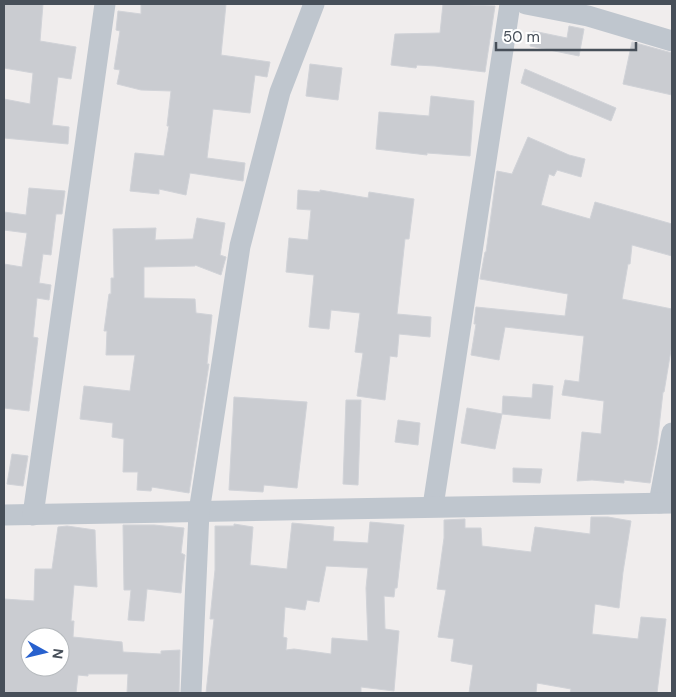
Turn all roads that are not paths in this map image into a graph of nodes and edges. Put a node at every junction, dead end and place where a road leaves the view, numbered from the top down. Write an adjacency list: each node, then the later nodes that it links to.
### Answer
1 (104, 4): 11 (street)
2 (314, 4): 9 (street)
3 (510, 4): 8 (street)
4 (526, 4): 5 (street)
5 (672, 41)
6 (672, 433): 7 (street)
7 (666, 503): 8 (street)
8 (433, 506): 9 (street)
9 (199, 512): 11 (street); 12 (street)
10 (4, 515): 11 (street)
11 (33, 515)
12 (191, 693)

